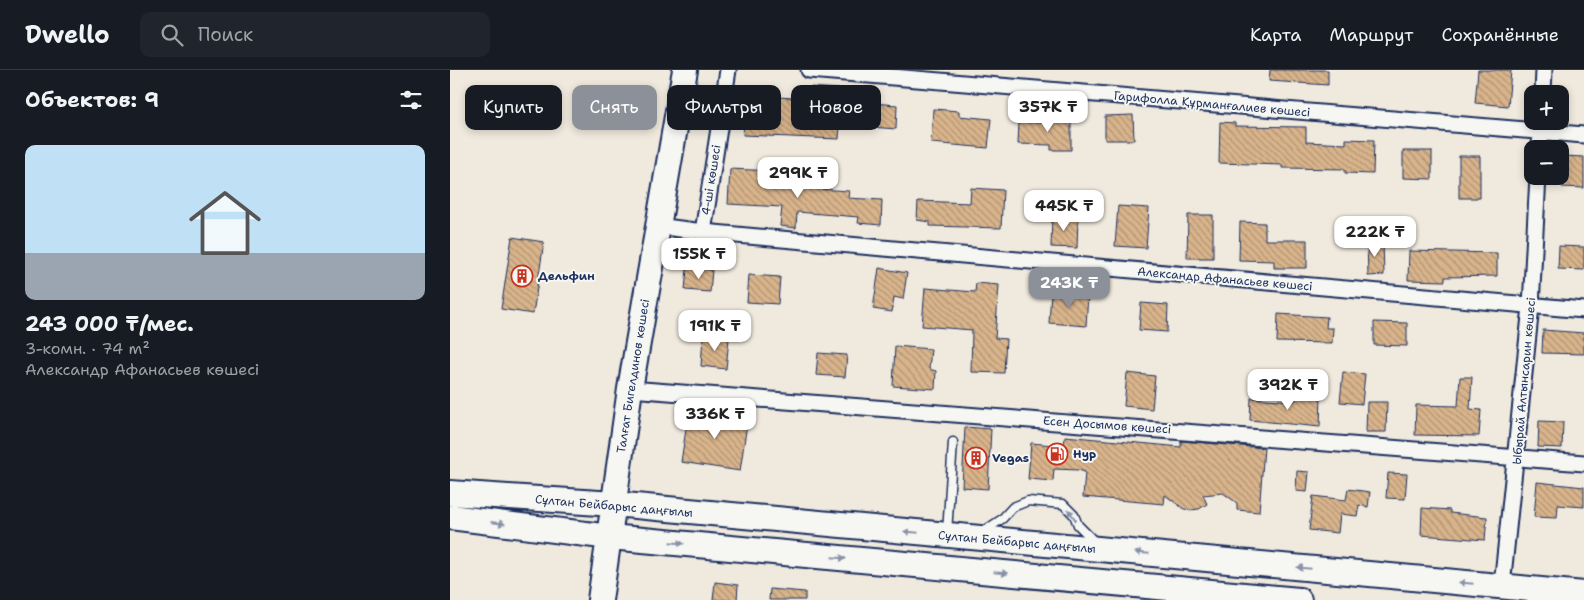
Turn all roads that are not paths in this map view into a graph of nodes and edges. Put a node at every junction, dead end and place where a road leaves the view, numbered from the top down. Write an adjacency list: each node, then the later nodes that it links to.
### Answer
1 (685, 70): 10 (main road, Талғат Бигелдинов көшесі)
2 (728, 70): 11 (street, 4-ші көшесі)
3 (809, 70): 6 (street, Гарифолла Құрманғалиев көшесі)
4 (1544, 70): 5 (street)
5 (1543, 85)
6 (1524, 125)
7 (1560, 130): 8 (street, Гарифолла Құрманғалиев көшесі)
8 (1584, 135)
9 (1538, 185): 12 (street, Ыбырай Алтынсарин көшесі)
10 (657, 226): 11 (street, Александр Афанасьев көшесі); 14 (main road, Талғат Бигелдинов көшесі)
11 (703, 232): 12 (street, Александр Афанасьев көшесі)
12 (1531, 306): 13 (street, Александр Афанасьев көшесі); 16 (street, Ыбырай Алтынсарин көшесі)
13 (1584, 310)
14 (630, 389): 16 (street, Есен Досымов көшесі); 18 (main road, Талғат Бигелдинов көшесі)
15 (953, 442): 25 (lane)
16 (1517, 456): 17 (street, Есен Досымов көшесі); 29 (street, Ыбырай Алтынсарин көшесі)
17 (1584, 463)
18 (619, 468): 20 (main road); 21 (main road, Талғат Бигелдинов көшесі); 22 (main road)
19 (450, 493): 20 (main road, Сұлтан Бейбарыс даңғылы)
20 (571, 502): 21 (main road, Сұлтан Бейбарыс даңғылы)
21 (614, 504): 22 (main road, Сұлтан Бейбарыс даңғылы); 26 (main road, Талғат Бигелдинов көшесі)
22 (643, 507): 25 (main road, Сұлтан Бейбарыс даңғылы, one-way to 22)
23 (450, 517): 24 (main road, one-way to 24)
24 (562, 531): 26 (main road); 30 (main road)
25 (957, 536): 28 (main road, Сұлтан Бейбарыс даңғылы); 28 (lane, one-way to 25)
26 (610, 537): 27 (main road); 30 (main road, Талғат Бигелдинов көшесі)
27 (648, 540): 30 (main road); 32 (main road, one-way to 32)
28 (1106, 550): 29 (main road, Сұлтан Бейбарыс даңғылы, one-way to 28)
29 (1502, 586): 31 (main road, Сұлтан Бейбарыс даңғылы)
30 (602, 589)
31 (1584, 594)
32 (1299, 600)

